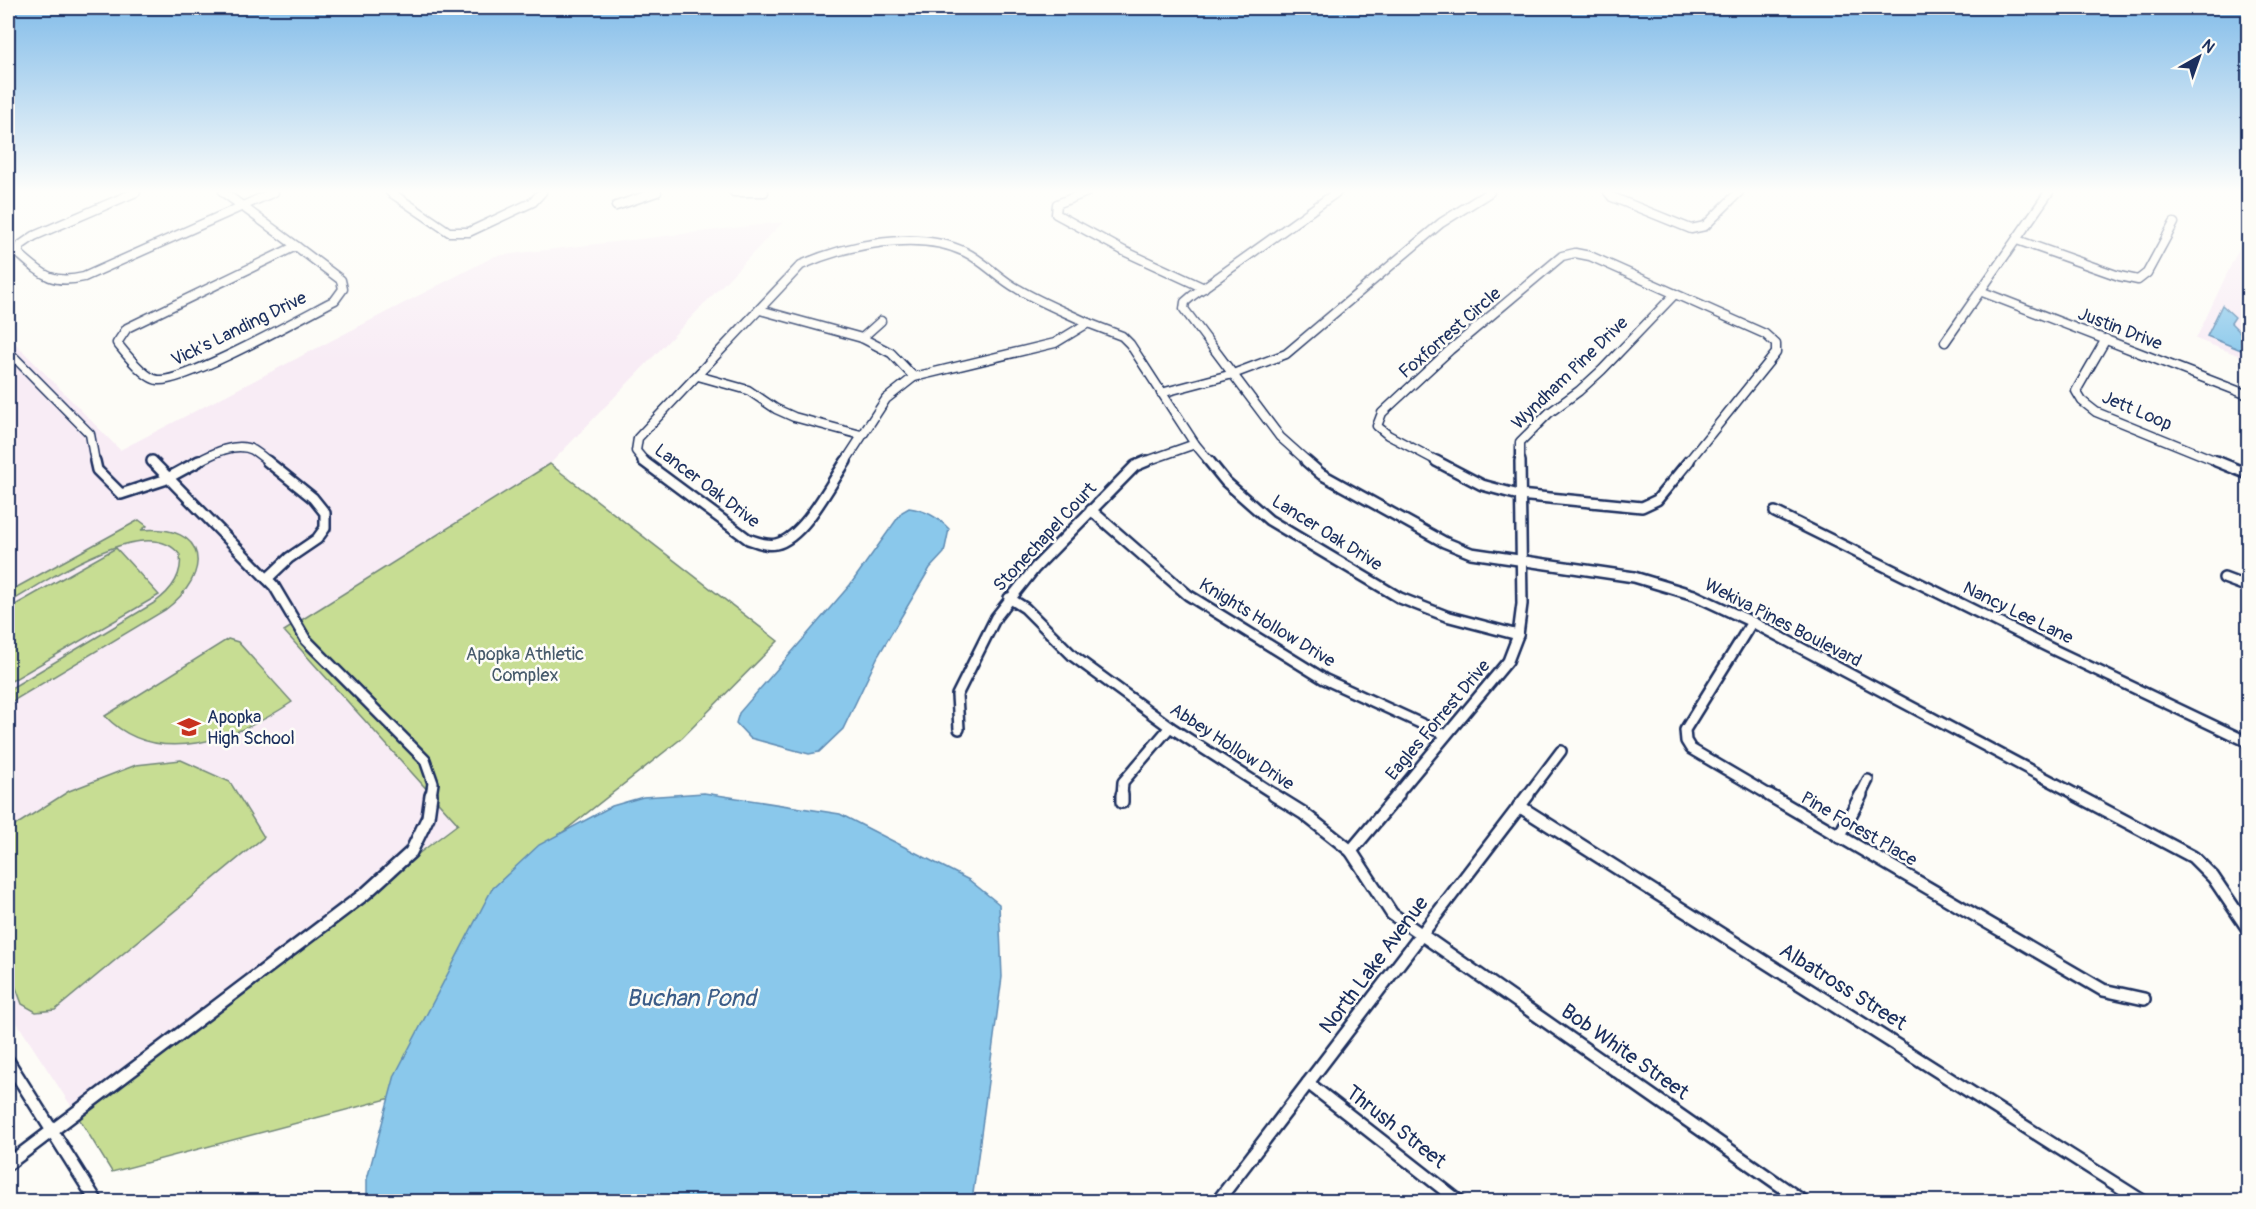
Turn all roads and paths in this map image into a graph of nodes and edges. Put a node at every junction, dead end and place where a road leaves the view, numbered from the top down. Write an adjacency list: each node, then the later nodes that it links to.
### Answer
1 (20, 248): 2 (street)
2 (148, 248)
3 (291, 248): 4 (street, Vick's Landing Drive)
4 (299, 248)
5 (856, 248): 16 (street, Lancer Oak Drive)
6 (956, 248): 18 (street, Lancer Oak Drive)
7 (1119, 248): 13 (street)
8 (1259, 248): 13 (street)
9 (1411, 248): 23 (street)
10 (2011, 248): 14 (street)
11 (2041, 248): 12 (street)
12 (2161, 248)
13 (1204, 288): 23 (street, Wekiva Pines Boulevard)
14 (1980, 291): 20 (street, Justin Drive); 21 (street)
15 (1675, 294): 33 (street, Wyndham Pine Drive); 33 (street, Foxforrest Circle); 33 (street, Foxforrest Circle)
16 (760, 310): 19 (street); 24 (street, Lancer Oak Drive)
17 (881, 321): 19 (street)
18 (1088, 323): 25 (street, Lancer Oak Drive); 26 (street, Lancer Oak Drive)
19 (862, 338): 25 (street)
20 (2106, 339): 27 (street, Justin Drive); 31 (street, Jett Loop)
21 (1945, 342)
22 (8, 351): 32 (street)
23 (1233, 374): 26 (street); 36 (street, Wekiva Pines Boulevard)
24 (698, 376): 28 (street); 28 (street, Lancer Oak Drive)
25 (914, 377): 28 (street, Lancer Oak Drive)
26 (1161, 393): 29 (street, Lancer Oak Drive)
27 (2248, 395)
28 (861, 435)
29 (1195, 444): 34 (street, Stonechapel Court); 42 (street, Lancer Oak Drive)
30 (152, 461): 32 (street)
31 (2248, 474)
32 (169, 478): 38 (street); 38 (street)
33 (1519, 495): 36 (street, Wyndham Pine Drive)
34 (1091, 510): 40 (street, Stonechapel Court); 45 (street, Knights Hollow Drive)
35 (1775, 512): 46 (street, Nancy Lee Lane)
36 (1521, 561): 41 (street, Wekiva Pines Boulevard); 42 (street, Eagles Forrest Drive)
37 (2224, 578): 39 (street)
38 (267, 579): 58 (street)
39 (2248, 587)
40 (1009, 598): 43 (street, Abbey Hollow Drive); 44 (street, Stonechapel Court)
41 (1752, 622): 51 (street, Pine Forest Place); 53 (street, Wekiva Pines Boulevard)
42 (1518, 635): 45 (street, Eagles Forrest Drive)
43 (1170, 727): 49 (street); 52 (street, Abbey Hollow Drive)
44 (959, 729)
45 (1446, 735): 52 (street, Eagles Forrest Drive)
46 (2248, 742)
47 (1561, 751): 50 (street, North Lake Avenue)
48 (1868, 780): 51 (street)
49 (1122, 802)
50 (1519, 806): 54 (street, North Lake Avenue); 64 (street, Albatross Street)
51 (1839, 837): 55 (street, Pine Forest Place)
52 (1351, 851): 54 (street, Abbey Hollow Drive)
53 (2248, 929)
54 (1423, 934): 57 (street, North Lake Avenue); 63 (street, Bob White Street)
55 (2144, 999)
56 (8, 1061): 58 (street)
57 (1308, 1083): 61 (street, North Lake Avenue); 62 (street, Thrush Street)
58 (52, 1130): 59 (street); 60 (street)
59 (8, 1164)
60 (97, 1202)
61 (1217, 1202)
62 (1460, 1202)
63 (1804, 1202)
64 (2144, 1202)

